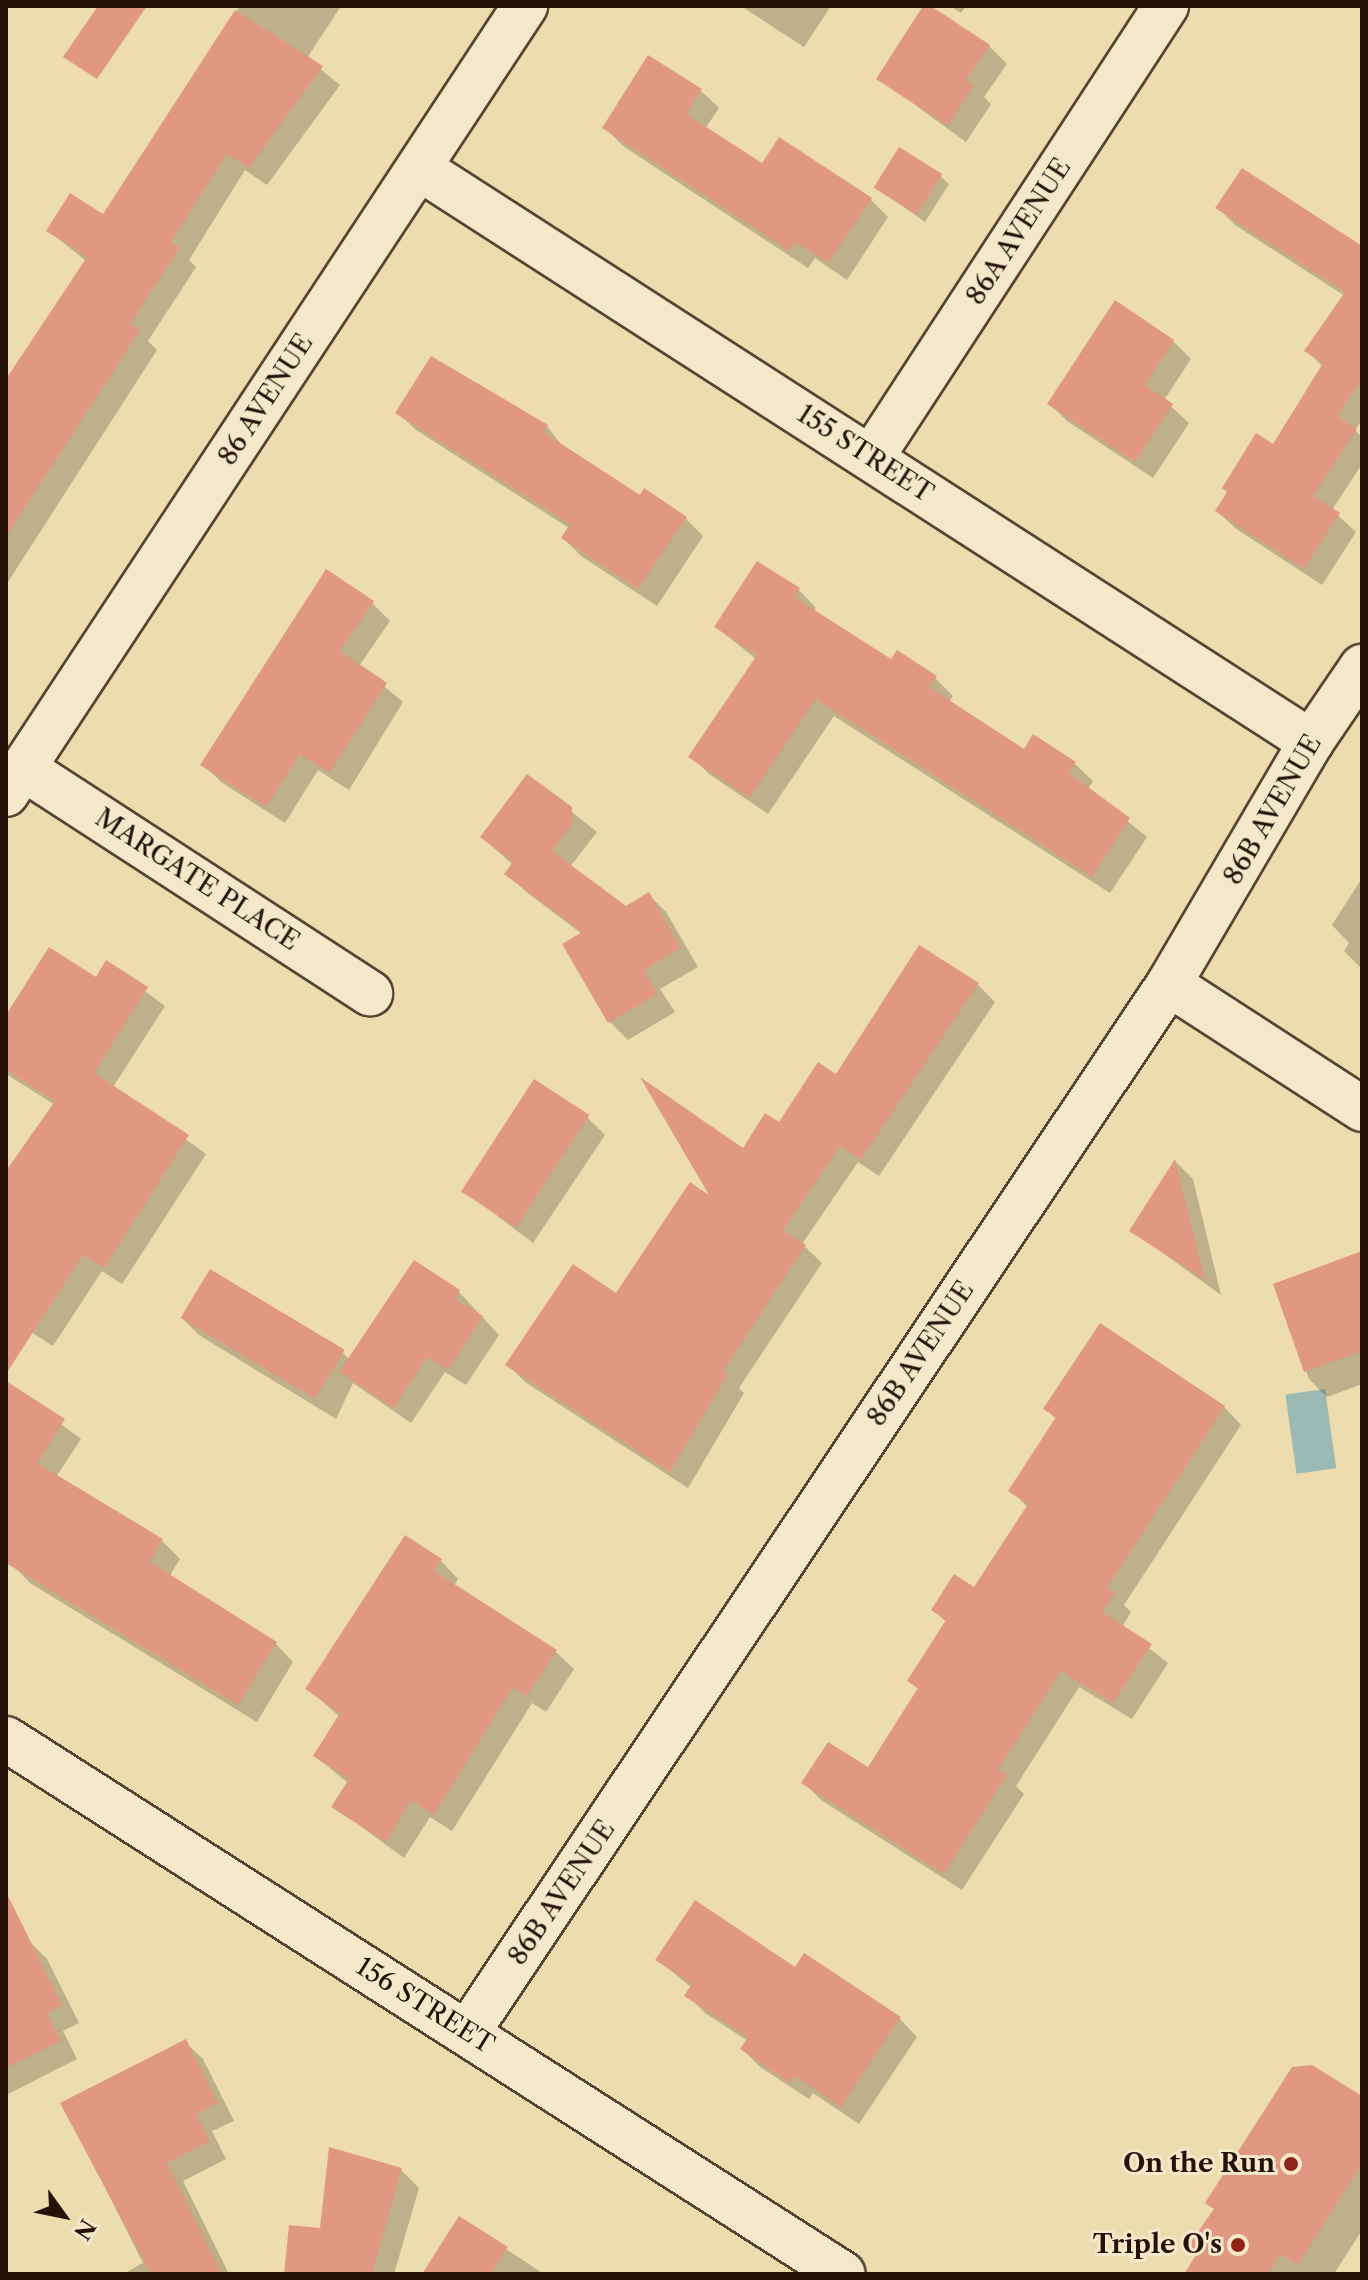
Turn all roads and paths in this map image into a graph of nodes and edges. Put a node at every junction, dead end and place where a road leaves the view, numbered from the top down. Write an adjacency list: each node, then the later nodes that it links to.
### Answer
1 (525, 6): 3 (street, 86 AVENUE)
2 (1166, 6): 4 (street, 86A AVENUE)
3 (419, 168): 4 (street, 155 STREET); 7 (street, 86 AVENUE)
4 (871, 458): 6 (street, 155 STREET)
5 (1362, 667): 6 (street, 86B AVENUE)
6 (1311, 742): 8 (street, 86B AVENUE)
7 (14, 781): 9 (street, MARGATE PLACE)
8 (1169, 984): 10 (street); 12 (street, 86B AVENUE)
9 (370, 993)
10 (1362, 1109)
11 (6, 1739): 12 (street, 156 STREET)
12 (467, 2033): 13 (street, 156 STREET)
13 (843, 2274)

